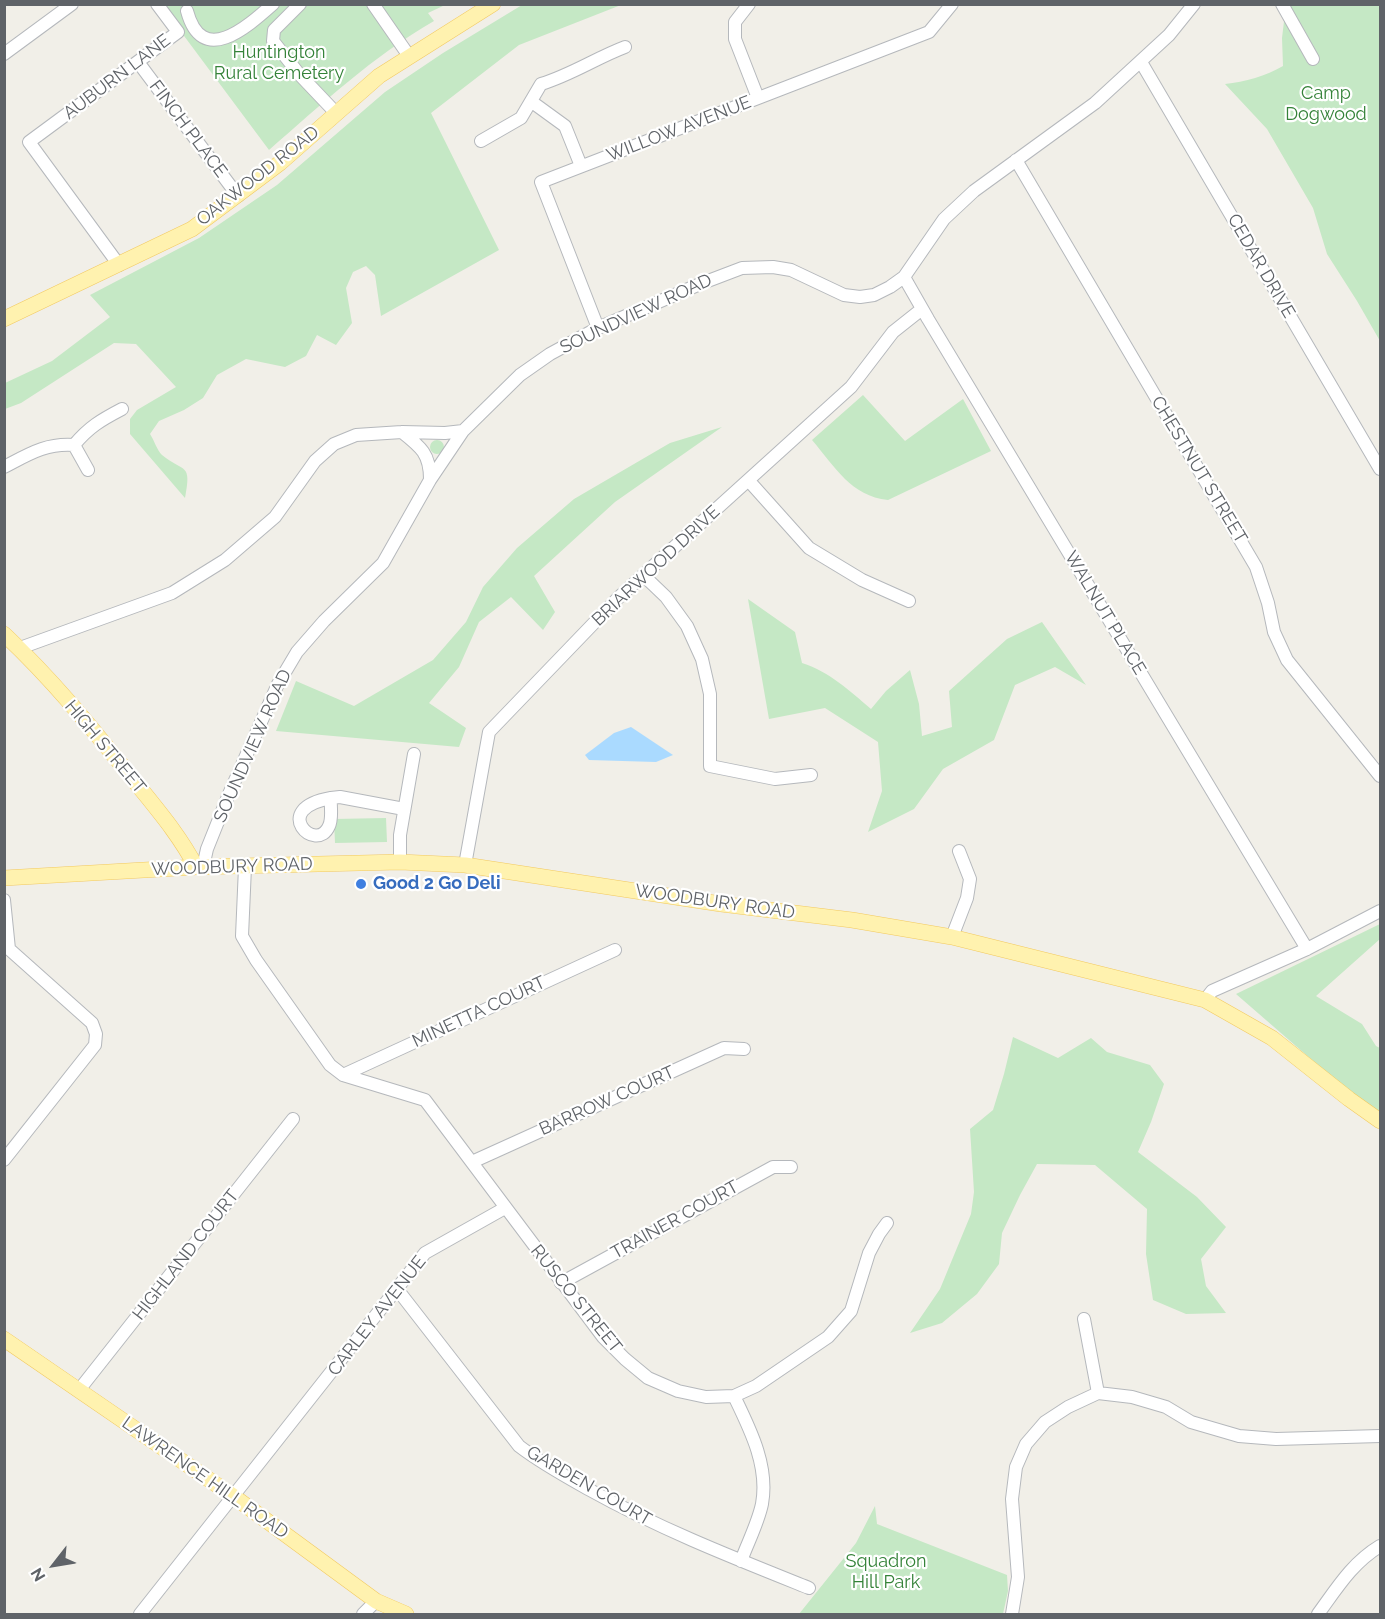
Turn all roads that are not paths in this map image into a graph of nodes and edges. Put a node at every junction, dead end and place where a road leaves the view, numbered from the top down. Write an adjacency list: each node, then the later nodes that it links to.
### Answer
1 (72, 4): 13 (street)
2 (157, 4): 16 (street, AUBURN LANE)
3 (273, 4): 11 (street)
4 (300, 4): 20 (street)
5 (373, 4): 14 (street)
6 (493, 4): 14 (main road, OAKWOOD ROAD)
7 (749, 4): 18 (street)
8 (952, 4): 18 (street, WILLOW AVENUE)
9 (1194, 4): 17 (street, SOUNDVIEW ROAD)
10 (1282, 4): 15 (street)
11 (187, 6)
12 (625, 47): 19 (street)
13 (4, 54)
14 (409, 56): 20 (main road, OAKWOOD ROAD)
15 (1313, 59)
16 (138, 62): 24 (street, FINCH PLACE); 25 (street, AUBURN LANE)
17 (1141, 62): 22 (street, SOUNDVIEW ROAD); 35 (street, CEDAR DRIVE)
18 (758, 98): 23 (street, WILLOW AVENUE)
19 (532, 102): 21 (street); 23 (street)
20 (336, 113): 24 (main road, OAKWOOD ROAD)
21 (481, 141)
22 (1016, 160): 26 (street, SOUNDVIEW ROAD); 45 (street, CHESTNUT STREET)
23 (581, 166): 29 (street, WILLOW AVENUE)
24 (238, 196): 25 (main road, OAKWOOD ROAD)
25 (119, 265): 28 (main road, OAKWOOD ROAD)
26 (904, 277): 27 (street, WALNUT PLACE); 29 (street, SOUNDVIEW ROAD)
27 (922, 309): 38 (street, BRIARWOOD DRIVE); 57 (street, WALNUT PLACE)
28 (4, 319)
29 (598, 328): 31 (street, SOUNDVIEW ROAD)
30 (122, 409): 33 (street)
31 (464, 431): 32 (street); 37 (street, SOUNDVIEW ROAD)
32 (402, 432): 37 (street); 42 (street)
33 (74, 445): 34 (street); 36 (street)
34 (4, 467)
35 (1380, 469)
36 (88, 470)
37 (430, 480): 51 (street, SOUNDVIEW ROAD)
38 (749, 481): 39 (street, BRIARWOOD DRIVE); 40 (street)
39 (643, 575): 44 (street); 50 (street, BRIARWOOD DRIVE)
40 (909, 601)
41 (4, 634): 42 (main road, HIGH STREET)
42 (20, 648): 51 (main road, HIGH STREET)
43 (414, 754): 47 (street)
44 (811, 775)
45 (1380, 776)
46 (331, 798): 47 (street)
47 (404, 809): 49 (street)
48 (959, 851): 56 (street)
49 (400, 862): 50 (main road, WOODBURY ROAD); 52 (main road, WOODBURY ROAD)
50 (465, 865): 56 (main road, WOODBURY ROAD)
51 (200, 867): 52 (main road, WOODBURY ROAD); 53 (main road, WOODBURY ROAD)
52 (244, 867): 61 (street)
53 (4, 878)
54 (4, 900): 64 (street)
55 (1380, 911): 57 (street)
56 (952, 937): 59 (main road, WOODBURY ROAD)
57 (1307, 949): 59 (street)
58 (615, 950): 61 (street, MINETTA COURT)
59 (1205, 1000): 63 (main road, WOODBURY ROAD)
60 (744, 1049): 65 (street, BARROW COURT)
61 (343, 1075): 65 (street)
62 (293, 1119): 73 (street, HIGHLAND COURT)
63 (1380, 1121)
64 (4, 1160)
65 (472, 1162): 67 (street)
66 (791, 1167): 69 (street, TRAINER COURT)
67 (506, 1208): 69 (street, RUSCO STREET); 70 (street, CARLEY AVENUE)
68 (887, 1222): 75 (street, RUSCO STREET)
69 (561, 1283): 75 (street, RUSCO STREET)
70 (397, 1289): 77 (street, CARLEY AVENUE); 79 (street, GARDEN COURT)
71 (1084, 1319): 74 (street)
72 (4, 1339): 73 (main road, LAWRENCE HILL ROAD)
73 (79, 1390): 77 (main road, LAWRENCE HILL ROAD)
74 (1098, 1393): 76 (street); 85 (street)
75 (734, 1396): 79 (street)
76 (1380, 1436)
77 (233, 1496): 81 (main road, LAWRENCE HILL ROAD); 82 (street, CARLEY AVENUE)
78 (1380, 1546): 86 (street)
79 (741, 1561): 80 (street, GARDEN COURT)
80 (809, 1588)
81 (376, 1601): 83 (street); 84 (main road, LAWRENCE HILL ROAD)
82 (140, 1614)
83 (363, 1614)
84 (406, 1614)
85 (1012, 1614)
86 (1318, 1614)

